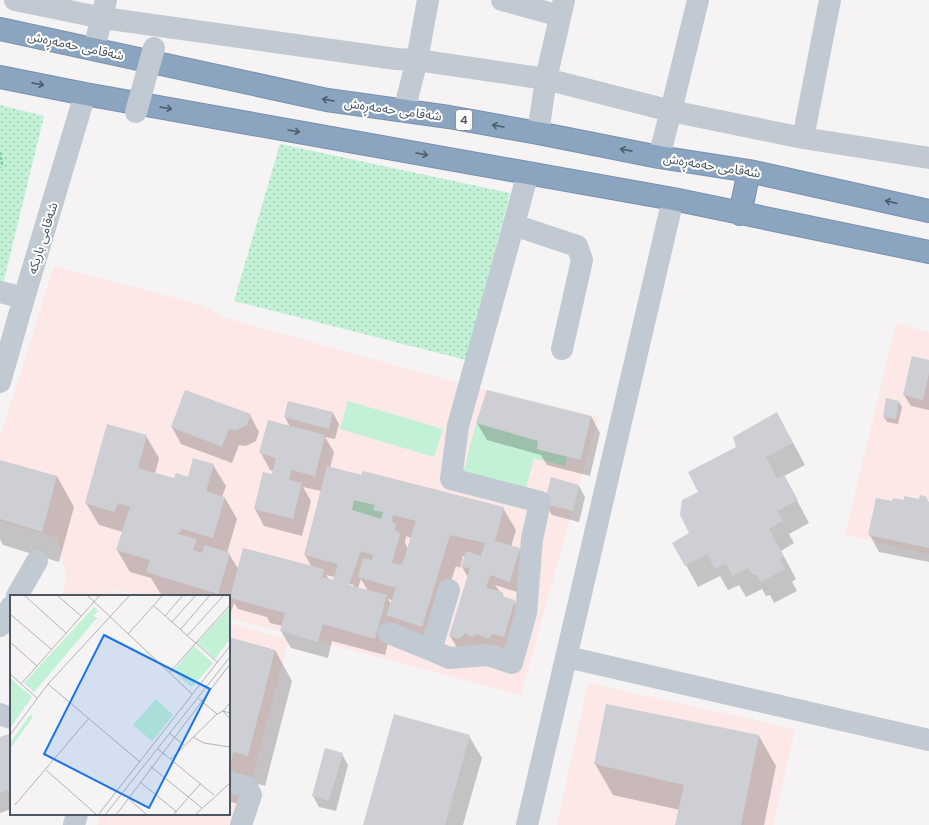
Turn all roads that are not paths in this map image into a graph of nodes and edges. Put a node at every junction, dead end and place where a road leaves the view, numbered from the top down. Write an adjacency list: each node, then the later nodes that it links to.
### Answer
1 (15, 0): 7 (street)
2 (428, 0): 11 (street)
3 (502, 0): 6 (street)
4 (698, 0): 16 (street)
5 (830, 0): 19 (street)
6 (562, 8): 13 (street)
7 (104, 9): 10 (street); 11 (street)
8 (0, 29): 10 (highway, شەقامی حەمەڕەش / 4)
9 (154, 48): 17 (street, bridge)
10 (94, 49): 15 (highway, شەقامی حەمەڕەش / 4, one-way to 10)
11 (417, 60): 13 (street); 15 (street)
12 (0, 77): 14 (highway, one-way to 14)
13 (546, 79): 16 (street); 18 (street)
14 (86, 94): 23 (highway, one-way to 23); 30 (street, شەقامی باریکە)
15 (404, 111): 18 (highway, شەقامی حەمەڕەش / 4, one-way to 15)
16 (671, 111): 19 (street); 20 (street)
17 (136, 112)
18 (538, 133): 20 (highway, شەقامی حەمەڕەش / 4, one-way to 18)
19 (803, 138): 21 (street)
20 (659, 156): 22 (highway, شەقامی حەمەڕەش / 4)
21 (929, 158)
22 (748, 171): 25 (highway, شەقامی حەمەڕەش / 4, one-way to 22); 26 (highway)
23 (528, 173): 24 (highway); 27 (street)
24 (673, 199): 26 (highway); 40 (street)
25 (929, 211)
26 (740, 214): 28 (highway)
27 (514, 225): 31 (street); 39 (street)
28 (929, 252)
29 (0, 292): 30 (street)
30 (24, 298): 32 (street, شەقامی باریکە)
31 (562, 349)
32 (0, 382)
33 (37, 561): 35 (street)
34 (450, 590): 39 (street)
35 (18, 595)
36 (10, 608): 37 (street)
37 (0, 626)
38 (389, 633): 39 (street)
39 (431, 650)
40 (567, 657): 43 (street); 48 (street)
41 (0, 714): 42 (street)
42 (10, 718)
43 (929, 740)
44 (230, 782): 47 (street)
45 (77, 815): 46 (street)
46 (74, 825)
47 (241, 825)
48 (527, 825)

